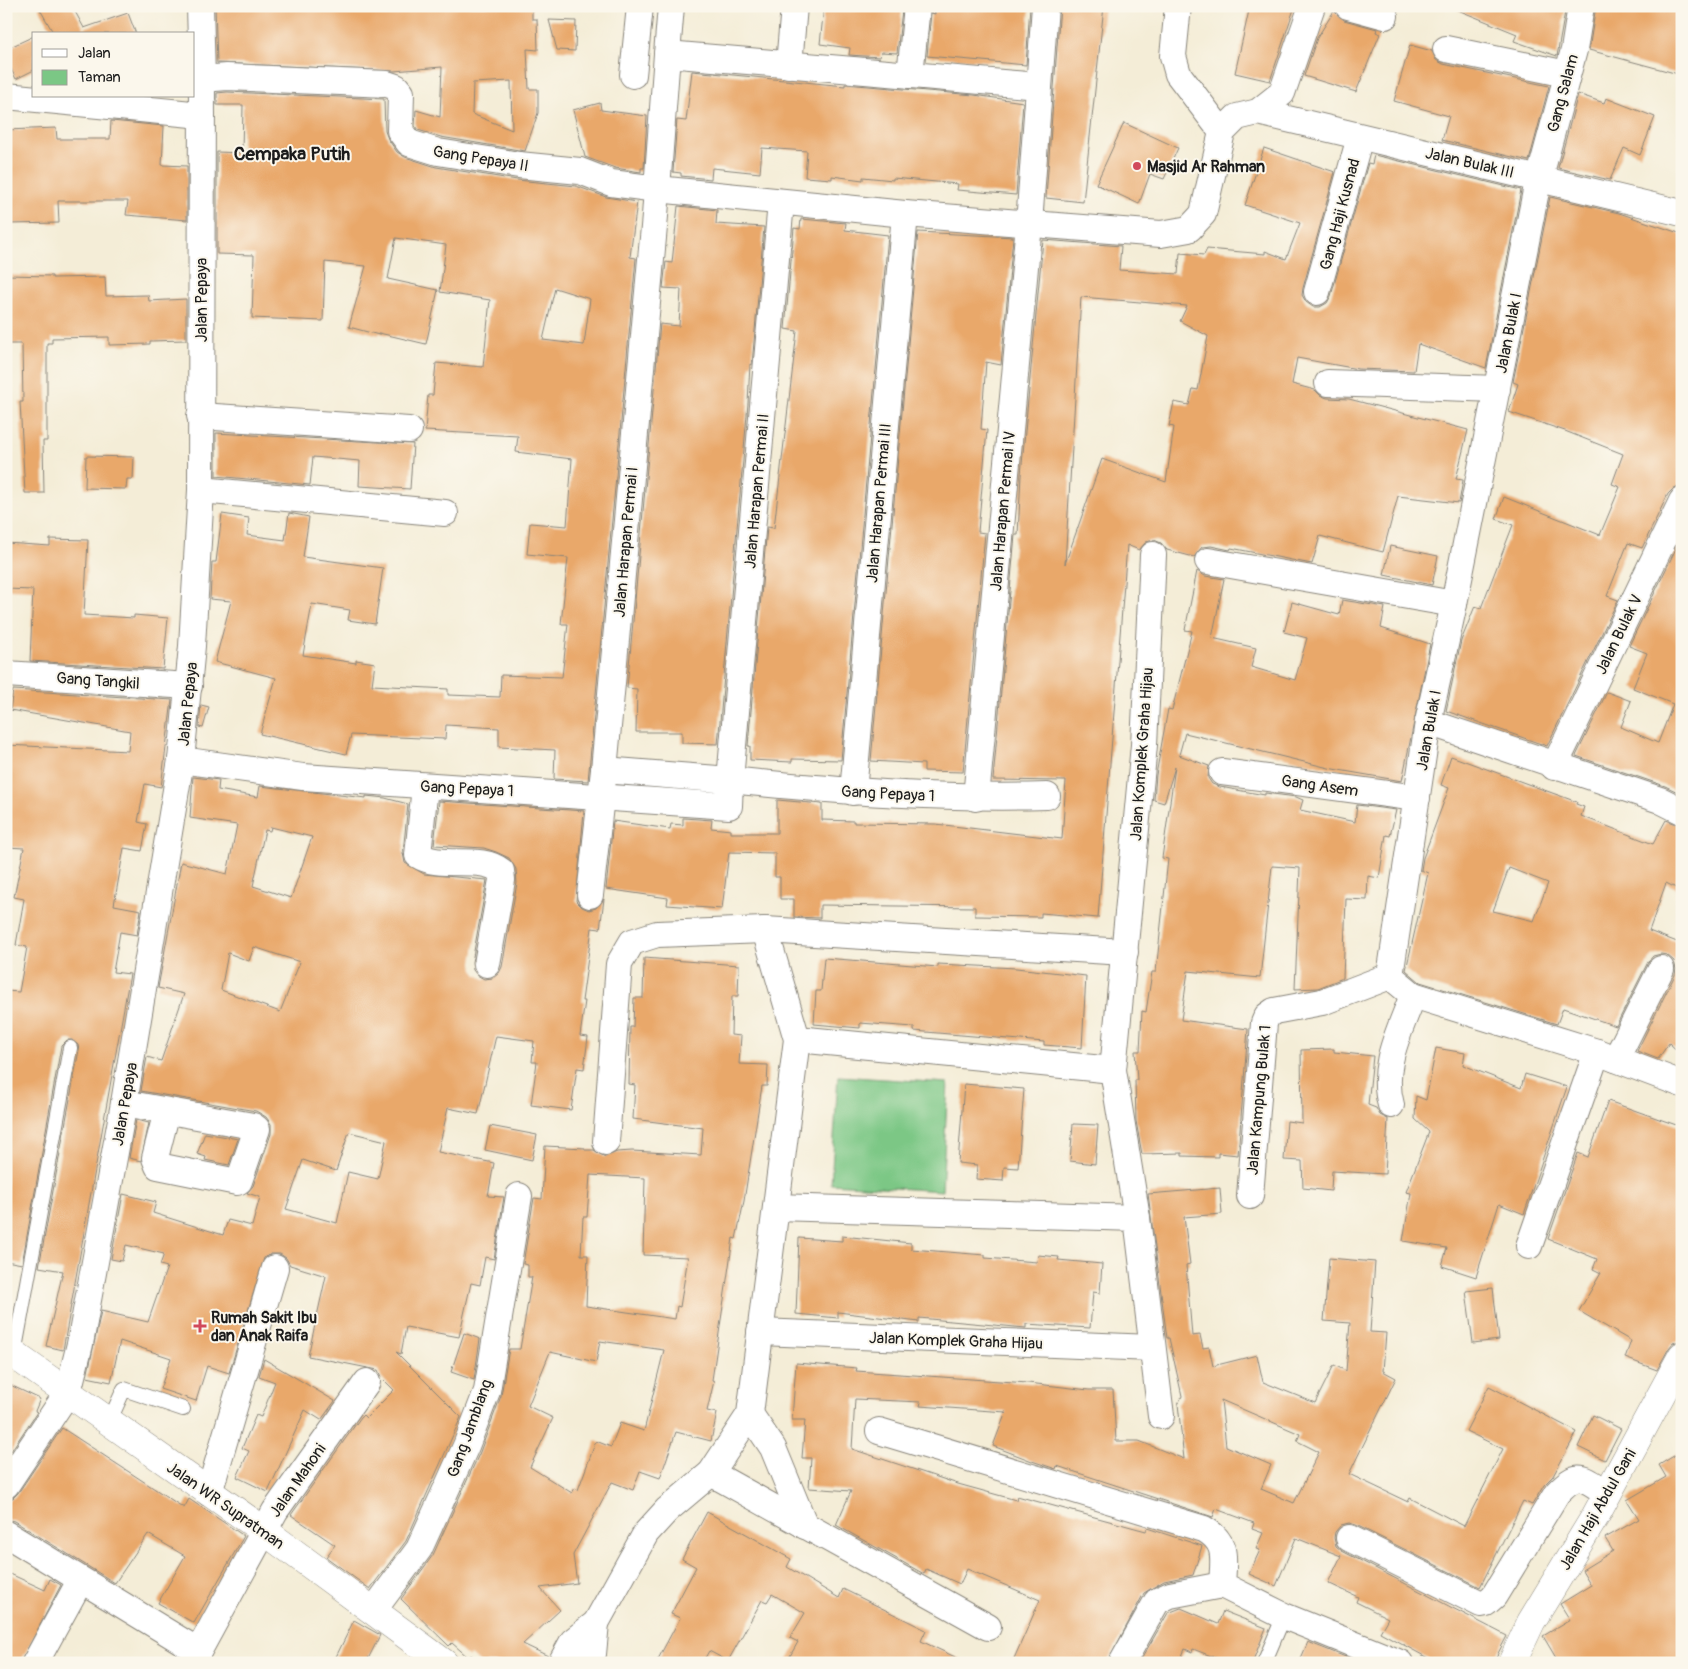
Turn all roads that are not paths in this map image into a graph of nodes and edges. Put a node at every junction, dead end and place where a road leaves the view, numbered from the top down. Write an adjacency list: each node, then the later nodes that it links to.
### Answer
1 (200, 6): 18 (street, Jalan Pepaya)
2 (640, 6): 16 (street)
3 (671, 6): 13 (street, Jalan Harapan Permai I)
4 (794, 6): 14 (street)
5 (917, 6): 17 (street)
6 (1045, 6): 19 (street, Jalan Harapan Permai IV)
7 (1178, 6): 23 (street)
8 (1312, 6): 21 (street)
9 (1348, 6): 11 (street)
10 (1581, 6): 15 (street, Gang Salam)
11 (1385, 16)
12 (1446, 49): 15 (street)
13 (668, 54): 14 (street); 26 (street, Jalan Harapan Permai I)
14 (789, 65): 17 (street)
15 (1567, 74): 25 (street, Gang Salam)
16 (633, 75)
17 (910, 75): 19 (street)
18 (202, 79): 22 (street, Jalan Pepaya); 26 (street, Gang Pepaya II)
19 (1039, 86): 30 (street, Jalan Harapan Permai IV)
20 (6, 96): 22 (street)
21 (1258, 112): 23 (street); 24 (street, Jalan Bulak III)
22 (202, 115): 34 (street, Jalan Pepaya)
23 (1222, 132): 30 (street)
24 (1360, 137): 25 (street, Jalan Bulak III); 31 (street, Gang Haji Kusnad)
25 (1539, 178): 28 (street, Jalan Bulak III); 33 (street, Jalan Bulak I)
26 (657, 189): 27 (street); 47 (street, Jalan Harapan Permai I)
27 (781, 202): 29 (street); 49 (street, Jalan Harapan Permai II)
28 (1682, 213)
29 (905, 214): 30 (street); 51 (street, Jalan Harapan Permai III)
30 (1029, 224): 54 (street, Jalan Harapan Permai IV)
31 (1317, 292)
32 (1328, 383): 33 (street)
33 (1497, 389): 41 (street, Jalan Bulak I)
34 (200, 416): 35 (street); 36 (street, Jalan Pepaya)
35 (409, 430)
36 (202, 490): 38 (street); 43 (street, Jalan Pepaya)
37 (1682, 501): 46 (street, Jalan Bulak V)
38 (445, 513)
39 (1153, 555): 59 (street, Jalan Komplek Graha Hijau)
40 (1208, 561): 41 (street)
41 (1454, 604): 44 (street, Jalan Bulak I)
42 (6, 674): 43 (street, Gang Tangkil)
43 (189, 686): 45 (street, Jalan Pepaya)
44 (1428, 722): 46 (street); 55 (street, Jalan Bulak I)
45 (181, 760): 50 (street, Gang Pepaya 1); 69 (street, Jalan Pepaya)
46 (1554, 767): 56 (street)
47 (604, 770): 49 (street, Gang Pepaya 1); 53 (street, Jalan Harapan Permai I)
48 (1222, 772): 55 (street, Gang Asem)
49 (730, 780): 51 (street, Gang Pepaya 1); 53 (street, Gang Pepaya 1)
50 (426, 786): 53 (street, Gang Pepaya 1); 60 (street)
51 (853, 792): 54 (street, Gang Pepaya 1)
52 (1047, 796): 54 (street, Gang Pepaya 1)
53 (600, 797): 57 (street, Jalan Harapan Permai I)
54 (976, 798)
55 (1417, 798): 62 (street, Jalan Bulak I)
56 (1682, 810)
57 (590, 895)
58 (765, 930): 59 (street); 64 (street); 72 (street)
59 (1125, 952): 67 (street, Jalan Komplek Graha Hijau)
60 (487, 964)
61 (1661, 969): 66 (street)
62 (1390, 976): 63 (street); 74 (street, Jalan Kampung Bulak 1)
63 (1413, 995): 66 (street); 70 (street)
64 (797, 1039): 67 (street); 75 (street)
65 (70, 1048): 81 (lane)
66 (1606, 1056): 68 (street); 77 (street)
67 (1113, 1070): 76 (street, Jalan Komplek Graha Hijau)
68 (1682, 1084)
69 (124, 1103): 71 (street); 84 (street, Jalan Pepaya)
70 (1391, 1105)
71 (167, 1110)
72 (606, 1142)
73 (519, 1196): 100 (street, Gang Jamblang)
74 (1250, 1196)
75 (776, 1207): 76 (street); 79 (street)
76 (1137, 1218): 80 (street, Jalan Komplek Graha Hijau)
77 (1529, 1246)
78 (275, 1268): 92 (street)
79 (760, 1332): 80 (street, Jalan Komplek Graha Hijau); 86 (street)
80 (1152, 1348): 87 (street, Jalan Komplek Graha Hijau)
81 (10, 1352): 84 (main road, Jalan WR Supratman)
82 (1682, 1356): 93 (main road, Jalan Haji Abdul Gani)
83 (367, 1382): 95 (street, Jalan Mahoni)
84 (68, 1392): 88 (main road, Jalan WR Supratman); 91 (street, Jalan Pepaya)
85 (183, 1409): 88 (lane)
86 (750, 1414): 90 (street); 94 (street)
87 (1161, 1416)
88 (109, 1422): 92 (main road, Jalan WR Supratman)
89 (879, 1431): 99 (street)
90 (711, 1473): 94 (street); 102 (street)
91 (6, 1486)
92 (209, 1493): 95 (main road, Jalan WR Supratman)
93 (1607, 1494): 97 (street); 112 (main road, Jalan Haji Abdul Gani)
94 (805, 1526): 103 (street)
95 (263, 1530): 100 (main road, Jalan WR Supratman); 104 (street, Jalan Mahoni)
96 (6, 1534): 98 (street)
97 (1349, 1538)
98 (80, 1581): 104 (street); 105 (street)
99 (1222, 1585): 101 (street); 109 (street)
100 (373, 1611): 106 (main road, Jalan WR Supratman)
101 (1284, 1616): 110 (lane); 111 (street)
102 (596, 1623): 107 (street); 108 (street)
103 (988, 1627)
104 (195, 1657)
105 (35, 1663)
106 (444, 1663)
107 (561, 1663)
108 (588, 1663)
109 (1122, 1663)
110 (1264, 1663)
111 (1400, 1663)
112 (1512, 1663)

